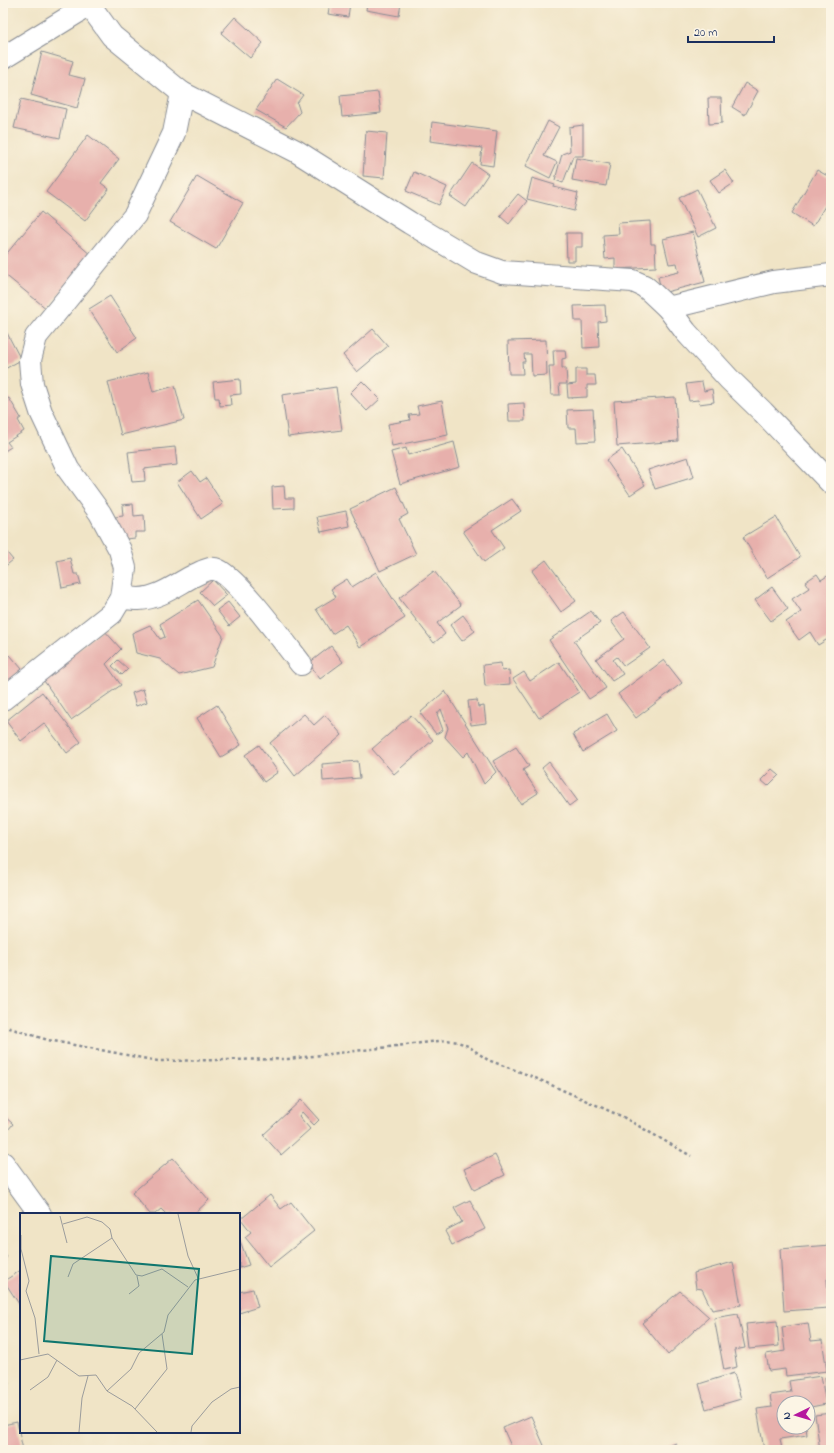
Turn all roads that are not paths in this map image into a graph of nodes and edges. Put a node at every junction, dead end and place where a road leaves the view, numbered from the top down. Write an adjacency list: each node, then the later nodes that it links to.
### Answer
1 (88, 4): 2 (street); 3 (street)
2 (3, 58)
3 (182, 93): 5 (street); 7 (street)
4 (831, 275): 5 (street)
5 (668, 308): 6 (street)
6 (831, 483)
7 (121, 598): 8 (street); 9 (street)
8 (300, 664)
9 (3, 699)
10 (3, 1163): 11 (street)
11 (39, 1213)

